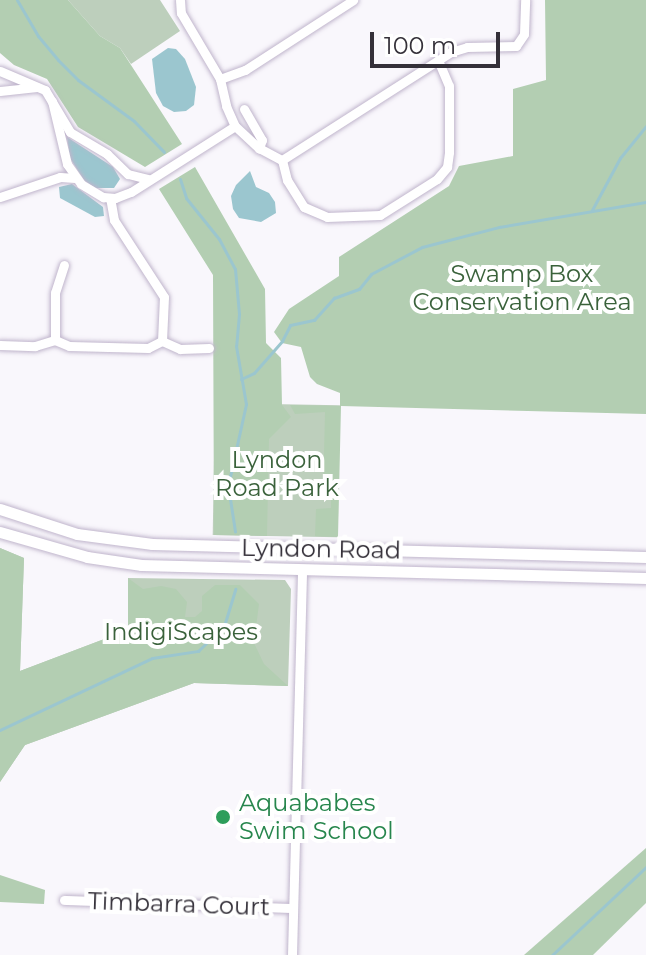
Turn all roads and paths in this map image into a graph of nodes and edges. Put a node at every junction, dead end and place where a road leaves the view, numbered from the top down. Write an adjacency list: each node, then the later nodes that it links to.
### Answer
1 (180, 0): 6 (street)
2 (353, 0): 6 (street)
3 (525, 0): 4 (street)
4 (438, 60): 13 (street); 13 (street)
5 (0, 71): 7 (street)
6 (220, 79): 11 (street)
7 (40, 86): 8 (street); 9 (street)
8 (0, 91)
9 (52, 101): 14 (street); 15 (street)
10 (244, 109): 12 (street)
11 (235, 126): 12 (street); 18 (street)
12 (259, 148): 13 (street)
13 (282, 160)
14 (67, 164): 16 (street); 17 (street)
15 (128, 174): 18 (street); 19 (street)
16 (60, 177): 17 (street); 20 (street)
17 (75, 178): 21 (street)
18 (148, 179): 19 (street)
19 (131, 192): 21 (street)
20 (0, 197)
21 (110, 198): 24 (street)
22 (64, 265): 23 (street)
23 (55, 340): 24 (street); 25 (street)
24 (162, 341): 26 (street)
25 (0, 345)
26 (209, 348)
27 (0, 509): 29 (main road, Lyndon Road)
28 (0, 532): 31 (main road, Lyndon Road)
29 (302, 548): 30 (main road, Lyndon Road); 31 (main road)
30 (646, 557)
31 (302, 569): 32 (main road, Lyndon Road); 34 (street)
32 (646, 578)
33 (64, 900): 34 (street, Timbarra Court)
34 (293, 908): 35 (street)
35 (292, 955)

